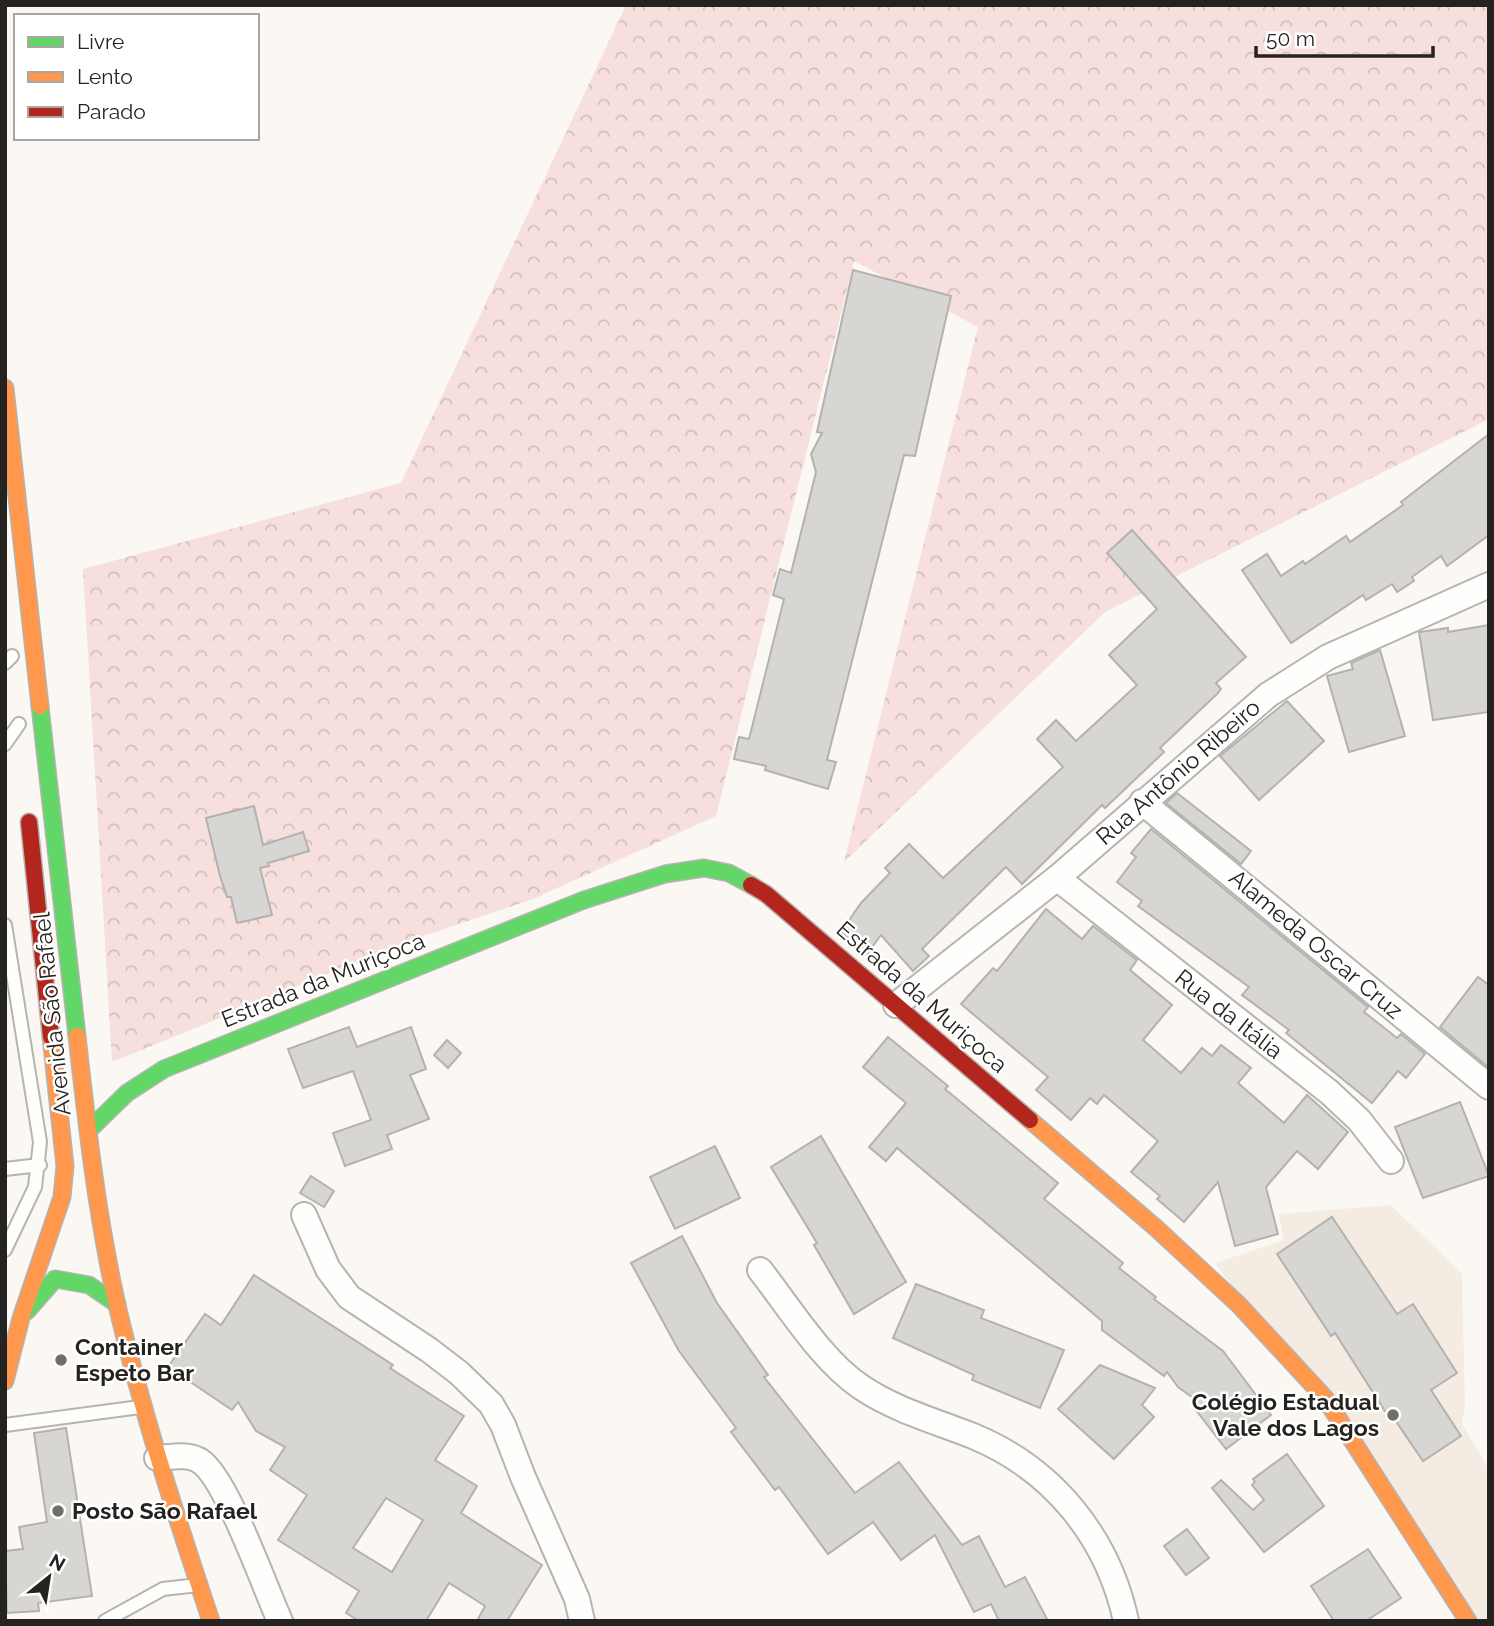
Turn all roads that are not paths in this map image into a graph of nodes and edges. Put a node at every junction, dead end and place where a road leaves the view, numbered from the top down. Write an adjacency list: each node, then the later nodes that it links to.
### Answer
1 (5, 388): 2 (main road, Avenida São Rafael)
2 (6, 410): 14 (main road, Avenida São Rafael)
3 (1489, 585): 9 (street, Rua Antônio Ribeiro)
4 (8, 636): 5 (main road)
5 (11, 665)
6 (19, 718): 7 (lane); 8 (main road)
7 (5, 744)
8 (22, 752)
9 (1142, 802): 11 (street, Rua Antônio Ribeiro); 18 (street, Alameda Oscar Cruz)
10 (28, 806): 27 (main road, Avenida São Rafael)
11 (1057, 878): 13 (street, Rua Antônio Ribeiro); 20 (street, Rua da Itália)
12 (5, 925): 21 (lane)
13 (896, 1005): 15 (main road, Estrada da Muriçoca); 38 (main road, Estrada da Muriçoca)
14 (81, 1060): 16 (main road); 19 (main road, Avenida São Rafael)
15 (164, 1069): 17 (main road, Estrada da Muriçoca); 19 (main road, Estrada da Muriçoca)
16 (101, 1072)
17 (128, 1073)
18 (1489, 1087)
19 (89, 1130): 26 (main road, Avenida São Rafael)
20 (1391, 1161)
21 (40, 1165): 22 (lane); 24 (lane)
22 (5, 1168)
23 (304, 1215): 36 (street)
24 (5, 1249)
25 (760, 1270): 37 (street)
26 (117, 1304): 27 (main road); 29 (main road, Avenida São Rafael)
27 (20, 1318): 28 (main road, Avenida São Rafael)
28 (5, 1381)
29 (144, 1406): 30 (lane); 31 (main road, Avenida São Rafael)
30 (5, 1425)
31 (158, 1458): 32 (main road, Avenida São Rafael); 35 (street)
32 (199, 1585): 33 (lane); 34 (main road, Avenida São Rafael)
33 (105, 1621)
34 (211, 1621)
35 (280, 1621)
36 (582, 1621)
37 (1126, 1621)
38 (1468, 1621)

